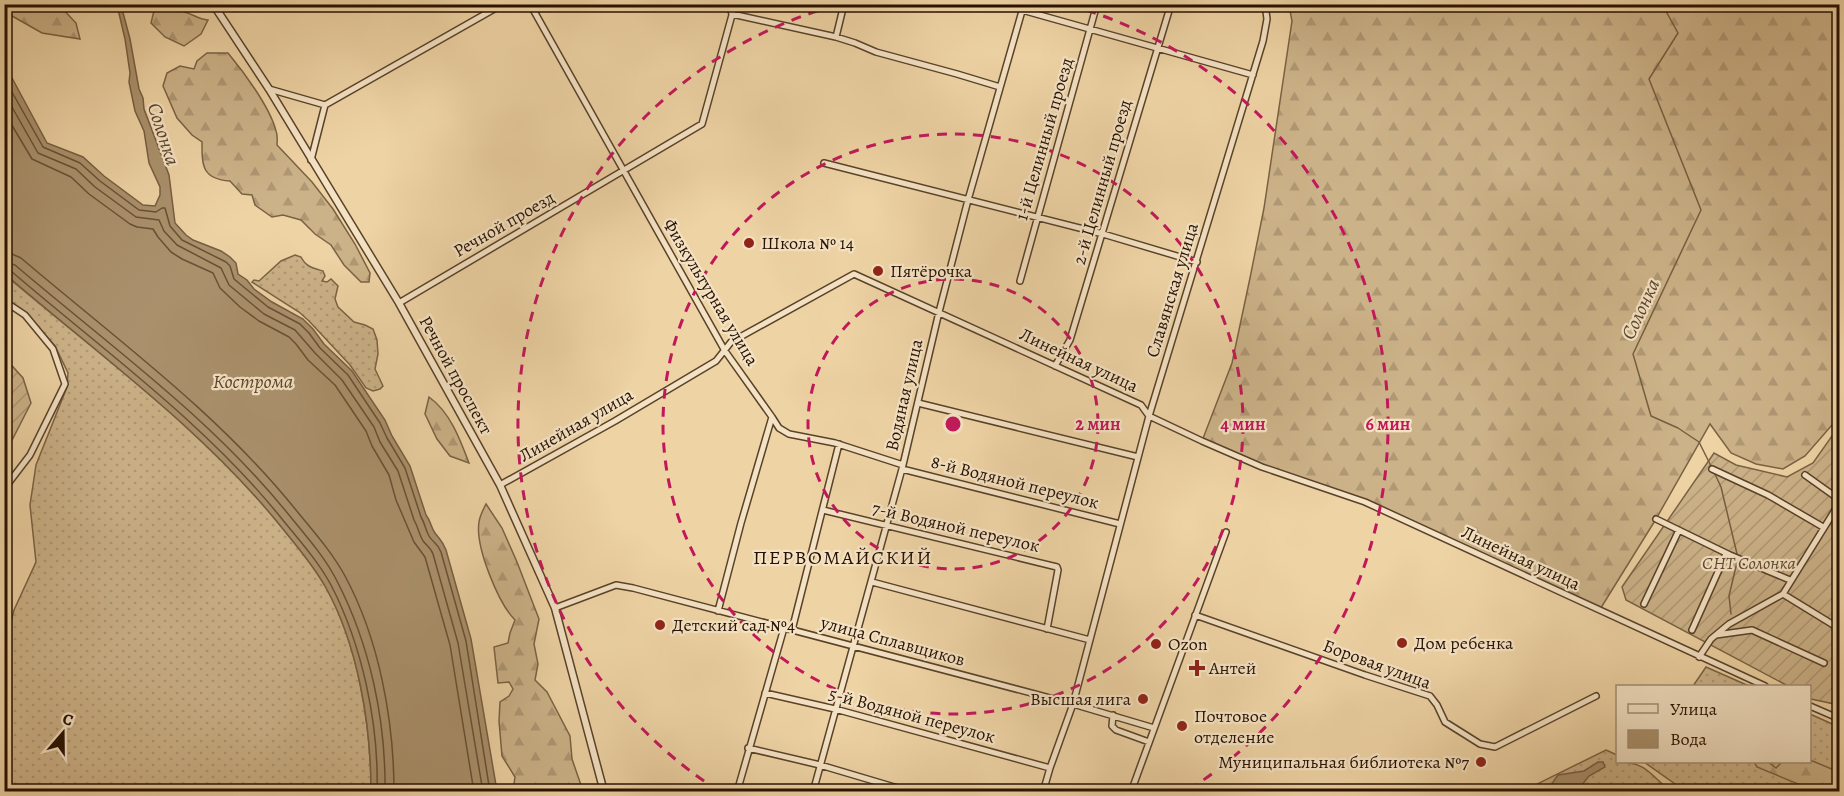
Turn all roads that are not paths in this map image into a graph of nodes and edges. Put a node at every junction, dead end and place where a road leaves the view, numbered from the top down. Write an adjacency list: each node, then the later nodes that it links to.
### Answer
1 (213, 4): 17 (street, Речной проспект)
2 (503, 4): 18 (street)
3 (530, 4): 21 (street, Физкультурная улица)
4 (729, 4): 11 (street)
5 (735, 4): 11 (street)
6 (844, 4): 13 (street)
7 (1097, 4): 12 (street, 1-й Целинный проезд)
8 (1171, 4): 14 (street, 2-й Целинный проезд)
9 (1265, 4): 15 (street, Славянская улица)
10 (1023, 7): 12 (street); 16 (street, Водяная улица)
11 (732, 14): 13 (street); 21 (street, Речной проезд)
12 (1090, 31): 14 (street); 23 (street, 1-й Целинный проезд)
13 (836, 37): 16 (street)
14 (1157, 49): 15 (street); 24 (street, 2-й Целинный проезд)
15 (1253, 75): 25 (street, Славянская улица)
16 (1000, 87): 22 (street, Водяная улица)
17 (269, 89): 18 (street); 19 (street, Речной проспект)
18 (325, 105): 19 (street)
19 (311, 160): 28 (street, Речной проспект)
20 (824, 163): 22 (street)
21 (624, 172): 28 (street, Речной проезд); 30 (street, Физкультурная улица)
22 (968, 200): 23 (street); 29 (street, Водяная улица)
23 (1038, 218): 24 (street); 26 (street, 1-й Целинный проезд)
24 (1103, 234): 25 (street); 31 (street, 2-й Целинный проезд)
25 (1197, 262): 33 (street, Славянская улица)
26 (1020, 281)
27 (4, 301): 41 (street)
28 (399, 303): 40 (street, Речной проспект)
29 (939, 312): 30 (street, Линейная улица); 31 (street, Линейная улица); 32 (street, Водяная улица)
30 (725, 351): 34 (street, Физкультурная улица); 40 (street, Линейная улица)
31 (1055, 366): 33 (street, Линейная улица)
32 (918, 403): 36 (street); 37 (street, Водяная улица)
33 (1149, 416): 36 (street, Славянская улица); 66 (street, Линейная улица)
34 (772, 417): 35 (street, 8-й Водяной переулок); 56 (street)
35 (839, 444): 37 (street, 8-й Водяной переулок); 43 (street)
36 (1138, 457): 45 (street, Славянская улица)
37 (902, 467): 45 (street, 8-й Водяной переулок); 46 (street, Водяная улица)
38 (1712, 469): 47 (street)
39 (1805, 475): 42 (street)
40 (500, 485): 55 (street, Речной проспект)
41 (4, 489)
42 (1839, 501): 47 (street)
43 (823, 510): 46 (street, 7-й Водяной переулок); 61 (street)
44 (1656, 519): 48 (street)
45 (1120, 524): 64 (street, Славянская улица)
46 (887, 526): 52 (street, Водяная улица); 59 (street, 7-й Водяной переулок)
47 (1823, 527): 51 (street)
48 (1679, 530): 50 (street); 54 (street)
49 (1226, 532): 57 (street)
50 (1726, 554): 51 (street); 62 (street)
51 (1790, 580): 53 (street)
52 (872, 582): 59 (street); 65 (street, Водяная улица)
53 (1783, 594): 60 (street); 63 (street)
54 (1644, 604)
55 (555, 608): 56 (street, улица Сплавщиков); 81 (street, Речной проспект)
56 (718, 611): 58 (street, улица Сплавщиков)
57 (1196, 615): 70 (street, Боровая улица); 76 (street)
58 (784, 628): 61 (street, улица Сплавщиков); 69 (street)
59 (1047, 628): 64 (street)
60 (1839, 628)
61 (792, 630): 65 (street, улица Сплавщиков)
62 (1692, 630)
63 (1715, 635): 66 (street); 67 (street)
64 (1090, 640): 71 (street, Славянская улица)
65 (855, 646): 71 (street, улица Сплавщиков); 73 (street, Водяная улица)
66 (1699, 657): 68 (street, Линейная улица)
67 (1824, 663)
68 (1761, 685)
69 (765, 693): 73 (street, 5-й Водяной переулок); 78 (street)
70 (1596, 696)
71 (1073, 704): 74 (street, улица Сплавщиков); 80 (street, Славянская улица)
72 (1811, 707): 75 (street)
73 (835, 709): 79 (street, Водяная улица); 80 (street, 5-й Водяной переулок)
74 (1113, 715): 76 (street, улица Сплавщиков); 77 (street)
75 (1839, 719)
76 (1154, 728): 77 (street)
77 (1149, 742): 86 (street)
78 (748, 748): 79 (street); 82 (street)
79 (820, 765): 83 (street, Водяная улица); 84 (street)
80 (1050, 768): 85 (street, Славянская улица)
81 (604, 792)
82 (737, 792)
83 (813, 792)
84 (911, 792)
85 (1043, 792)
86 (1131, 792)

